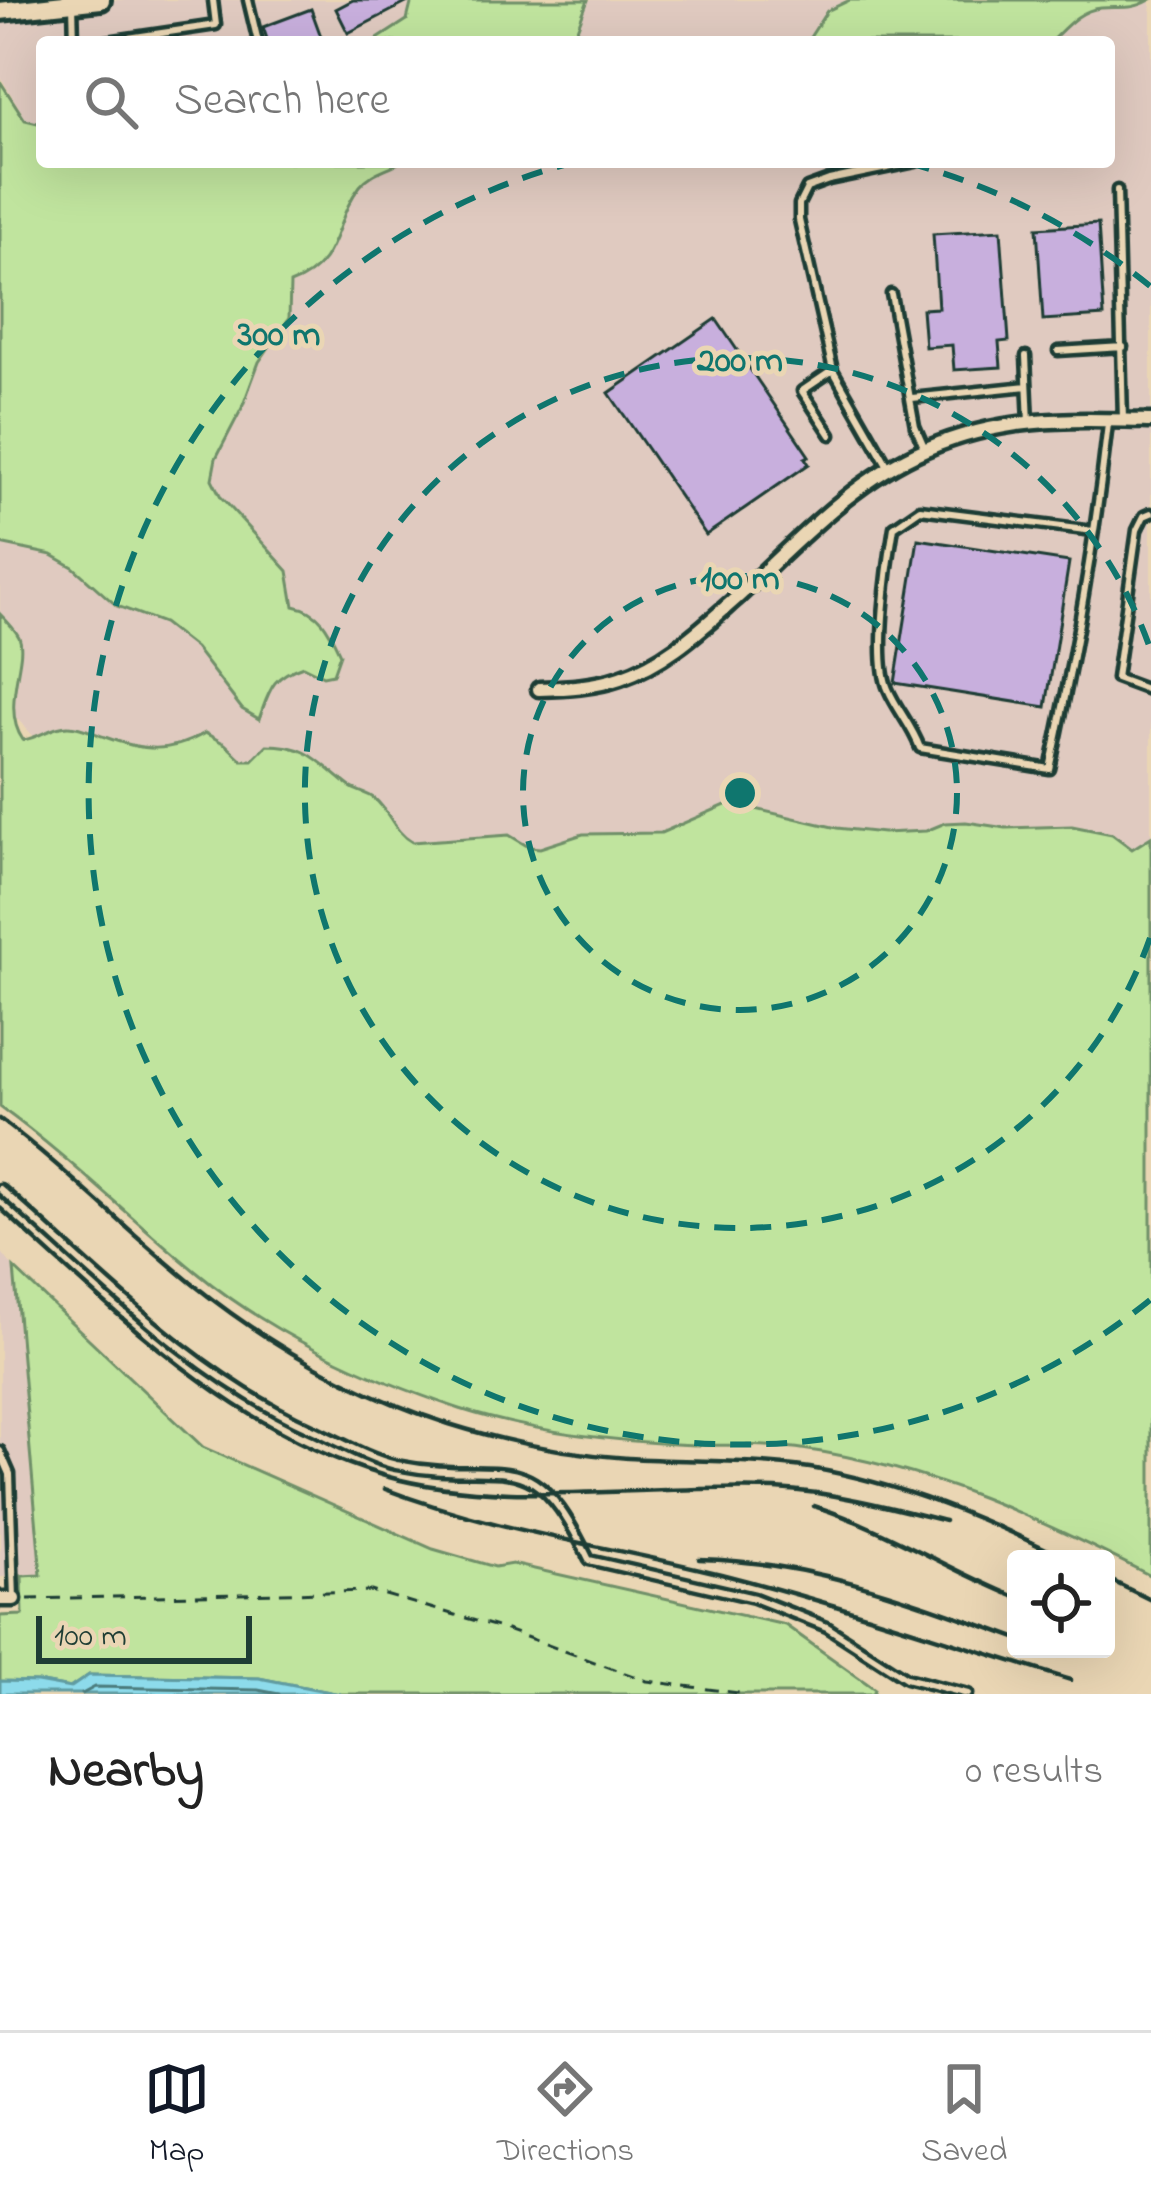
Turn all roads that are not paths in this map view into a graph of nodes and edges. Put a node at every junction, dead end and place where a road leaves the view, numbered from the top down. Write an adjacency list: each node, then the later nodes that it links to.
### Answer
1 (101, 0): 4 (main road)
2 (213, 0): 8 (lane)
3 (248, 0): 9 (lane)
4 (73, 3): 5 (main road); 7 (lane)
5 (30, 4): 6 (main road)
6 (0, 10)
7 (74, 36)
8 (142, 36)
9 (257, 36)
10 (887, 168): 16 (lane)
11 (1117, 190): 13 (lane)
12 (891, 294): 18 (lane)
13 (1123, 347): 14 (lane); 19 (lane)
14 (1058, 351)
15 (1026, 356): 17 (lane)
16 (833, 370): 22 (lane); 24 (lane)
17 (1028, 386): 18 (lane); 21 (lane)
18 (911, 398): 23 (lane)
19 (1116, 420): 20 (street); 21 (street); 26 (lane)
20 (1151, 421)
21 (1029, 423): 23 (street)
22 (831, 435)
23 (926, 449): 24 (street)
24 (889, 468): 27 (street)
25 (1151, 513): 28 (lane)
26 (1093, 531): 26 (lane)
27 (539, 689)
28 (1151, 691)
29 (0, 1189): 32 (lane)
30 (0, 1451): 31 (lane)
31 (7, 1599)
32 (968, 1694)

